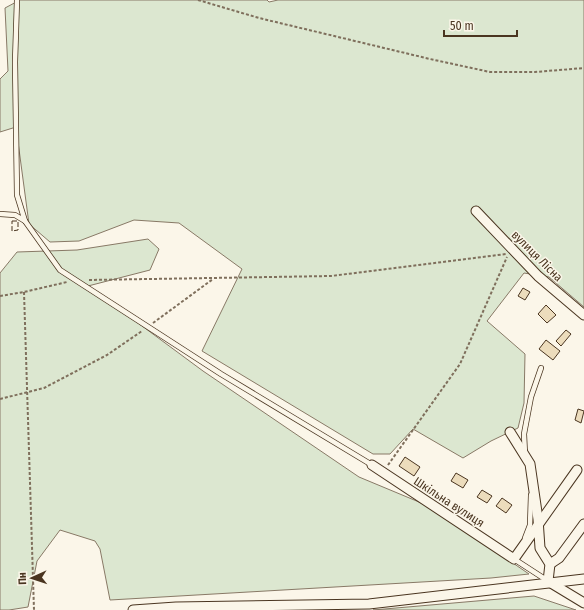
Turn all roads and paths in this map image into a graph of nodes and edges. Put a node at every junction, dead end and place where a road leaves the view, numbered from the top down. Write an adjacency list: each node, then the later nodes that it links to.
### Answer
1 (17, 0): 6 (lane)
2 (198, 0): 3 (path)
3 (584, 68)
4 (476, 211): 11 (street, вулиця Лісна)
5 (0, 214): 6 (lane)
6 (25, 221): 8 (lane)
7 (214, 278): 8 (path); 12 (path); 20 (path)
8 (77, 280): 9 (path); 12 (lane)
9 (24, 292): 10 (path); 14 (path)
10 (0, 296)
11 (584, 315)
12 (148, 326): 14 (path); 18 (lane)
13 (541, 368): 17 (lane)
14 (27, 392): 15 (path); 28 (path)
15 (0, 399)
16 (510, 432): 17 (street)
17 (526, 457): 21 (street); 23 (lane)
18 (372, 466): 20 (street, Шкільна вулиця)
19 (577, 470): 21 (street)
20 (383, 473): 23 (street, Шкільна вулиця)
21 (539, 524): 23 (street); 24 (street)
22 (584, 524): 24 (street)
23 (514, 559): 26 (lane)
24 (550, 564): 26 (street)
25 (584, 578): 26 (street)
26 (550, 582): 27 (street); 29 (street)
27 (584, 603)
28 (34, 610)
29 (133, 610)

